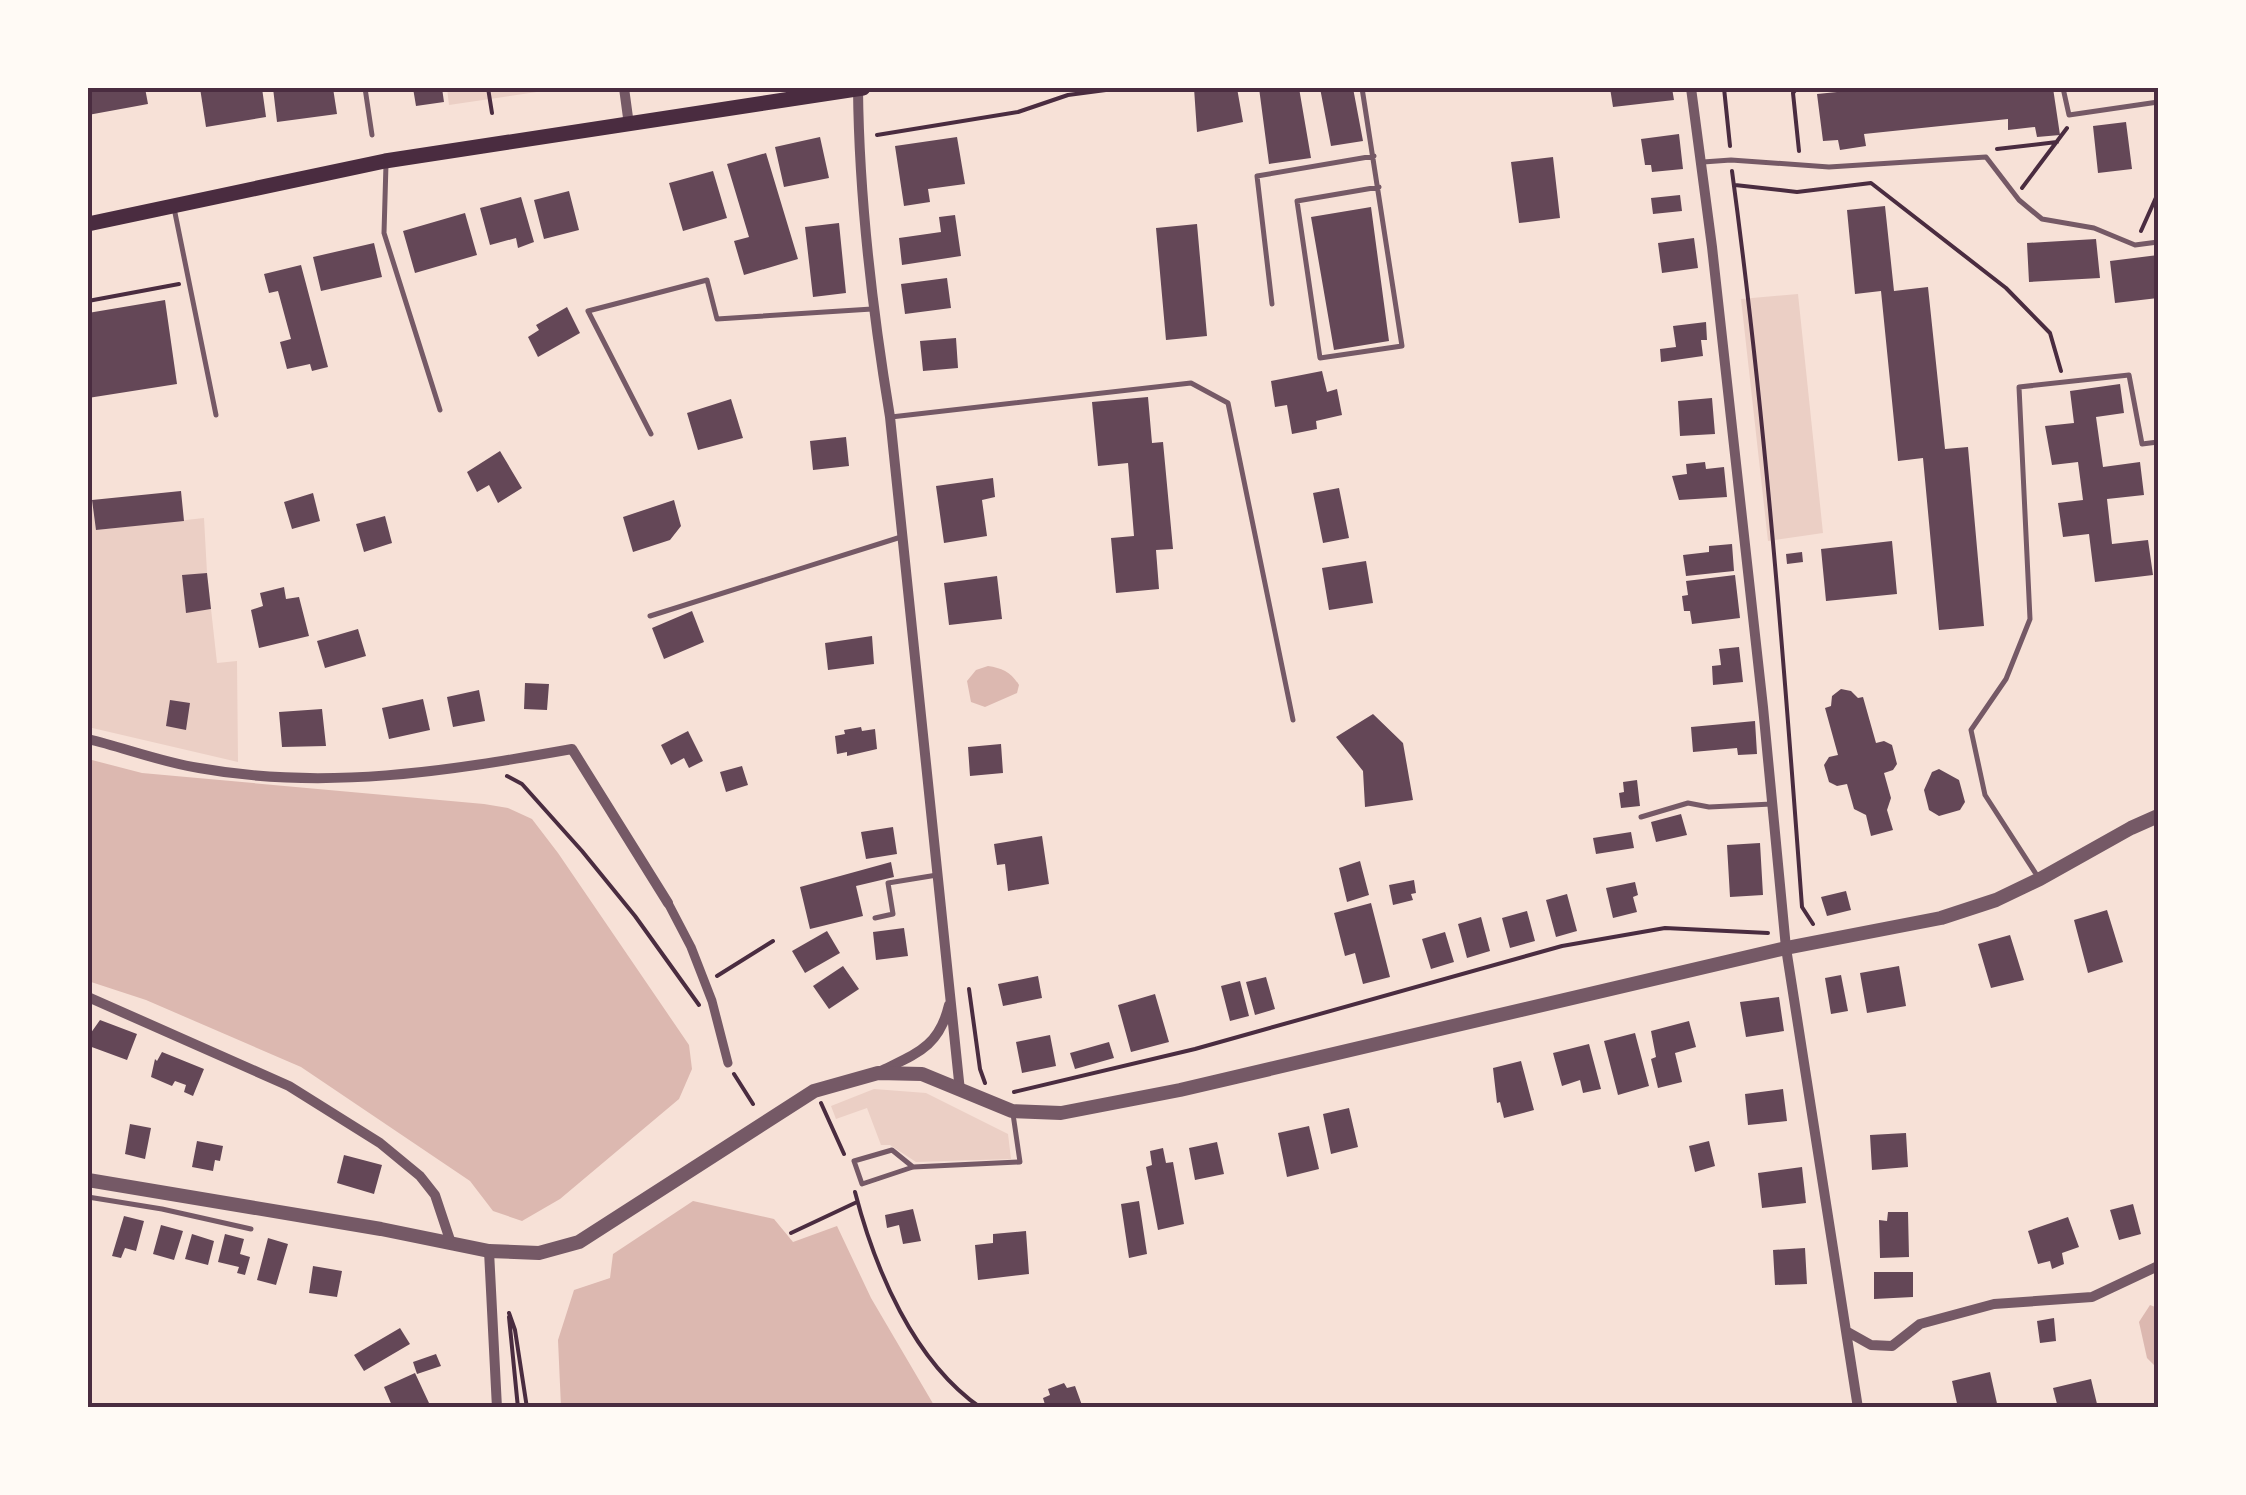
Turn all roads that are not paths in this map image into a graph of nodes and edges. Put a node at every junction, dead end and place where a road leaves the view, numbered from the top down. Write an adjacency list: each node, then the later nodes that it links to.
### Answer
1 (365, 88): 9 (lane)
2 (624, 88): 8 (street)
3 (860, 88): 8 (main road); 18 (street)
4 (1362, 88): 10 (lane)
5 (1691, 88): 12 (street)
6 (2063, 88): 7 (lane)
7 (2158, 102)
8 (629, 125): 11 (main road)
9 (372, 135)
10 (1374, 156): 13 (lane); 17 (lane)
11 (386, 160): 14 (main road); 19 (lane)
12 (1700, 162): 16 (lane); 28 (street)
13 (1379, 187): 13 (lane)
14 (173, 206): 15 (main road); 20 (lane)
15 (88, 224)
16 (2158, 242)
17 (1272, 304)
18 (872, 310): 21 (street); 22 (lane)
19 (440, 410)
20 (216, 415)
21 (890, 417): 24 (street); 26 (lane)
22 (650, 434)
23 (2158, 442): 32 (lane)
24 (901, 537): 25 (lane); 31 (street)
25 (650, 616)
26 (1294, 720)
27 (88, 739): 33 (street)
28 (1772, 804): 30 (lane); 35 (street)
29 (2158, 816): 32 (street)
30 (1641, 818)
31 (937, 875): 34 (lane); 37 (street)
32 (2040, 880): 35 (street)
33 (668, 903): 38 (street)
34 (874, 918)
35 (1786, 948): 41 (street); 49 (street)
36 (88, 996): 46 (street)
37 (951, 996): 39 (street); 40 (street)
38 (728, 1063)
39 (878, 1073): 40 (street); 47 (street)
40 (960, 1091): 41 (street)
41 (1012, 1111): 42 (lane)
42 (913, 1167): 42 (lane)
43 (88, 1180): 46 (street)
44 (88, 1197): 45 (lane)
45 (251, 1229)
46 (451, 1243): 47 (street)
47 (489, 1251): 50 (street)
48 (2158, 1266): 49 (street)
49 (1846, 1331): 51 (street)
50 (497, 1408)
51 (1858, 1408)

